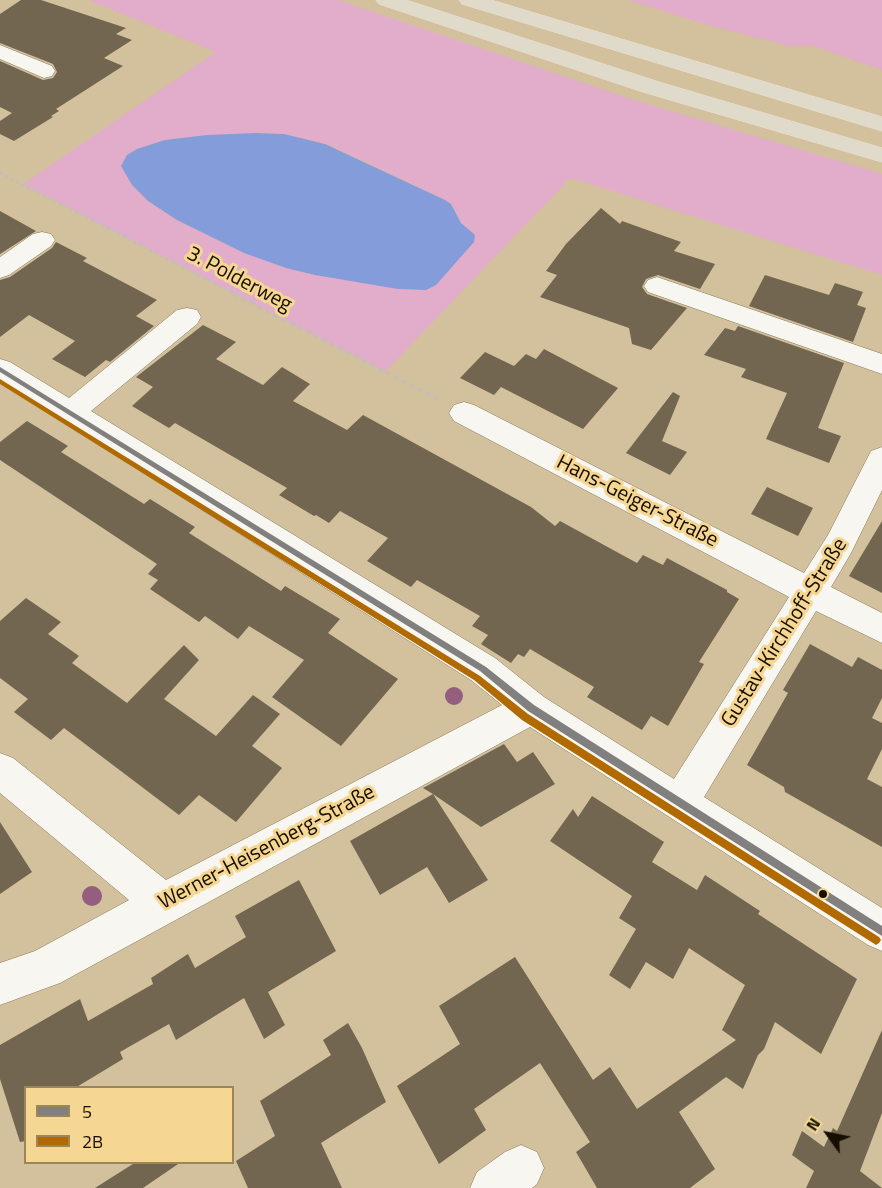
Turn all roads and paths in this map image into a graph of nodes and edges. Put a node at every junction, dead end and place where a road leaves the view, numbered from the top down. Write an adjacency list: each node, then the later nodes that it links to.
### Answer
1 (386, 0): 6 (highway)
2 (469, 0): 5 (highway)
3 (0, 51): 4 (street)
4 (44, 71)
5 (882, 124)
6 (882, 155)
7 (0, 173): 15 (path, 3. Polderweg)
8 (42, 240): 9 (street)
9 (0, 269)
10 (657, 286): 12 (street)
11 (187, 317): 14 (street)
12 (882, 364)
13 (0, 369): 14 (street)
14 (70, 413): 19 (street)
15 (464, 413): 17 (street, Hans-Geiger-Straße)
16 (882, 459): 17 (street, Gustav-Kirchhoff-Straße)
17 (810, 591): 18 (street, Hans-Geiger-Straße); 21 (street, Gustav-Kirchhoff-Straße)
18 (882, 629)
19 (531, 708): 21 (street); 22 (street, Werner-Heisenberg-Straße)
20 (0, 770): 22 (street)
21 (680, 803): 23 (street)
22 (163, 903): 24 (street, Werner-Heisenberg-Straße)
23 (882, 931)
24 (0, 984)

